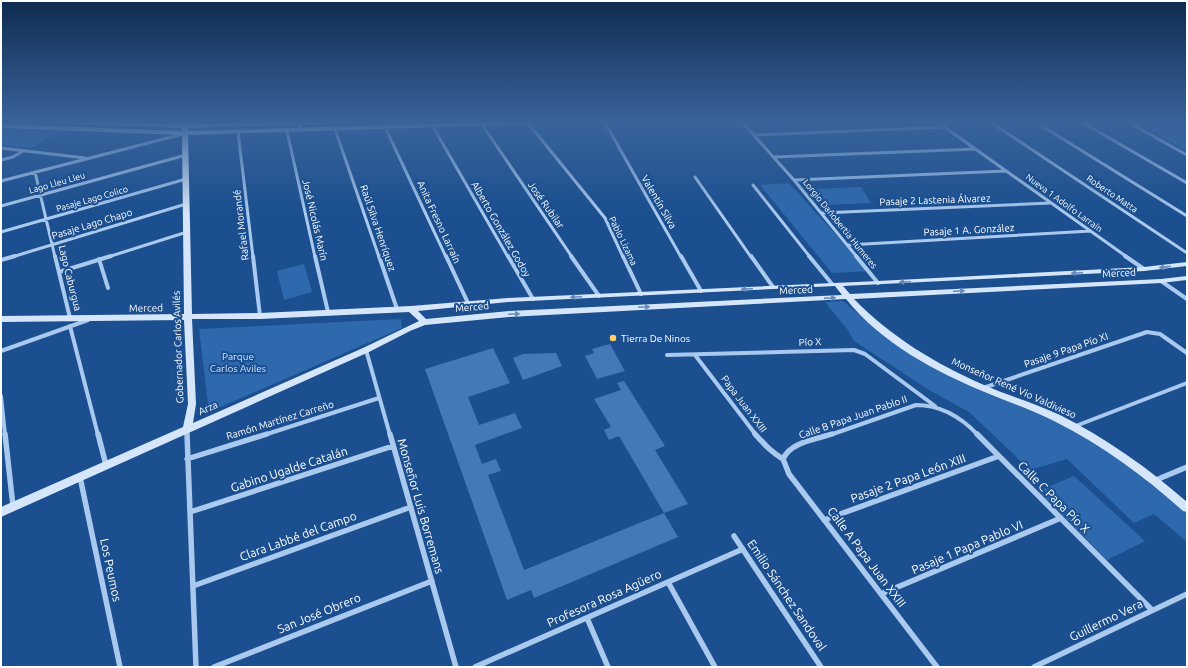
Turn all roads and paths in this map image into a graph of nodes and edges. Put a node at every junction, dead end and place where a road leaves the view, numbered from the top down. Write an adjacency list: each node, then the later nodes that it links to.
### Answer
1 (22, 152): 21 (street)
2 (33, 152): 20 (street)
3 (108, 152): 20 (street)
4 (240, 152): 64 (street, Rafael Morandé)
5 (292, 152): 63 (street, José Nicolás Marín)
6 (344, 152): 61 (street, Raúl Silva Henríquez)
7 (397, 152): 60 (street, Anita Fresno Larraín)
8 (448, 152): 58 (street, Alberto González Godoy)
9 (501, 152): 56 (street, José Rubilar)
10 (552, 152): 55 (street, Pablo Lizama)
11 (622, 152): 54 (street, Valentín Silva)
12 (770, 152): 19 (street, Lorgio Dañobertia Humeres)
13 (895, 152): 19 (street)
14 (979, 152): 22 (street, Nueva 1 Adolfo Larraín)
15 (1036, 152): 42 (street, Roberto Matta)
16 (1084, 152): 35 (street)
17 (1134, 152): 28 (street)
18 (186, 155): 25 (street, Gobernador Carlos Avilés); 30 (street, Lago Lleu Lleu)
19 (774, 157): 26 (street, Lorgio Dañobertia Humeres)
20 (87, 159): 23 (street)
21 (1, 160)
22 (1006, 171): 26 (street); 31 (street, Nueva 1 Adolfo Larraín)
23 (35, 172): 27 (street); 30 (street, Lago Caburgua)
24 (695, 177): 52 (street)
25 (186, 178): 32 (street, Gobernador Carlos Avilés); 36 (street, Pasaje Lago Colico)
26 (794, 180): 34 (street, Lorgio Dañobertia Humeres)
27 (1, 181)
28 (1187, 183)
29 (753, 185): 51 (street)
30 (40, 195): 33 (street, Lago Lleu Lleu); 36 (street, Lago Caburgua)
31 (1051, 203): 34 (street, Pasaje 2 Lastenia Álvarez); 37 (street, Nueva 1 Adolfo Larraín)
32 (187, 204): 39 (street, Gobernador Carlos Avilés); 40 (street, Pasaje Lago Chapo)
33 (1, 206)
34 (821, 213): 41 (street, Lorgio Dañobertia Humeres)
35 (1187, 216)
36 (46, 219): 38 (street, Pasaje Lago Colico); 40 (street, Lago Caburgua)
37 (1091, 231): 41 (street, Pasaje 1 A. González); 46 (street, Nueva 1 Adolfo Larraín)
38 (1, 232)
39 (187, 232): 43 (street); 65 (street, Gobernador Carlos Avilés)
40 (52, 244): 44 (street, Pasaje Lago Chapo); 47 (street, Lago Caburgua)
41 (848, 244): 50 (street, Lorgio Dañobertia Humeres)
42 (1187, 253)
43 (98, 259): 47 (street); 53 (street)
44 (1, 260)
45 (1187, 264): 46 (street, Merced, one-way to 46)
46 (1144, 269): 50 (street, Merced, one-way to 50)
47 (59, 272): 67 (street, Lago Caburgua)
48 (1187, 278): 49 (street, Merced)
49 (1161, 281): 57 (street, Merced, one-way to 49); 59 (street)
50 (878, 283): 51 (street, Merced)
51 (834, 284): 52 (street, Merced); 57 (street, Monseñor René Vio Valdivieso)
52 (773, 287): 54 (street, Merced, one-way to 54)
53 (108, 288)
54 (701, 291): 55 (street, Merced)
55 (641, 294): 56 (street, Merced)
56 (599, 296): 58 (street, Merced, one-way to 58)
57 (847, 297): 68 (street, Merced, one-way to 57); 75 (street, Monseñor René Vio Valdivieso)
58 (533, 299): 60 (street, Merced)
59 (1187, 300)
60 (468, 303): 62 (street, Merced)
61 (396, 309): 62 (street, Merced); 63 (street, Merced)
62 (411, 309): 68 (street)
63 (328, 312): 64 (street, Merced)
64 (260, 316): 65 (street, Merced)
65 (188, 317): 67 (street, Merced); 80 (street, Gobernador Carlos Avilés)
66 (1, 319): 67 (street, Merced)
67 (70, 322): 69 (street); 85 (street, Lago Caburgua)
68 (424, 322): 70 (street, Arza)
69 (1, 350)
70 (366, 350): 77 (street, Monseñor Luis Borremans); 80 (street, Arza)
71 (1187, 353): 75 (street, Pasaje 9 Papa Pío XI)
72 (667, 355): 73 (street, Pío X)
73 (695, 355): 78 (street, Pío X); 84 (street, Papa Juan XXIII)
74 (1187, 383): 79 (street)
75 (983, 388): 79 (street, Monseñor René Vio Valdivieso)
76 (1, 396): 89 (street)
77 (379, 398): 81 (street, Monseñor Luis Borremans); 83 (street, Ramón Martínez Carreño)
78 (935, 406): 82 (street, Calle C Papa Pío X); 84 (street, Calle B Papa Juan Pablo II)
79 (1073, 427): 88 (street, Monseñor René Vio Valdivieso)
80 (187, 429): 83 (street, Gobernador Carlos Avilés); 85 (street, Arza)
81 (393, 446): 90 (street, Monseñor Luis Borremans); 93 (street, Gabino Ugalde Catalán)
82 (999, 456): 94 (street, Calle C Papa Pío X); 95 (street, Pasaje 2 Papa León XIII)
83 (187, 458): 93 (street, Gobernador Carlos Avilés)
84 (783, 459): 95 (street, Calle A Papa Juan XXIII)
85 (106, 465): 87 (street, Arza)
86 (1187, 467): 88 (street)
87 (80, 477): 89 (street, Arza); 105 (street, Los Peumos)
88 (1156, 480): 91 (street, Monseñor René Vio Valdivieso)
89 (13, 506): 92 (street, Arza)
90 (411, 507): 98 (street, Monseñor Luis Borremans); 100 (street, Clara Labbé del Campo)
91 (1187, 508)
92 (1, 512)
93 (190, 512): 100 (street, Gobernador Carlos Avilés)
94 (1061, 518): 101 (street, Pasaje 1 Papa Pablo VI); 103 (street, Calle C Papa Pío X)
95 (824, 520): 101 (street, Calle A Papa Juan XXIII)
96 (734, 536): 97 (street, Emilio Sánchez Sandoval)
97 (743, 549): 99 (street, Profesora Rosa Agüero); 112 (street, Emilio Sánchez Sandoval)
98 (432, 581): 107 (street, San José Obrero); 108 (street, Monseñor Luis Borremans)
99 (668, 582): 104 (street, Profesora Rosa Agüero); 111 (street)
100 (193, 586): 106 (street, Gobernador Carlos Avilés)
101 (881, 594): 113 (street, Calle A Papa Juan XXIII)
102 (1187, 594): 103 (street, Guillermo Vera)
103 (1152, 610): 114 (street, Guillermo Vera)
104 (587, 618): 109 (street, Profesora Rosa Agüero); 110 (street)
105 (120, 667)
106 (196, 667)
107 (214, 667)
108 (456, 667)
109 (475, 667)
110 (608, 667)
111 (715, 667)
112 (821, 667)
113 (937, 667)
114 (1034, 667)

